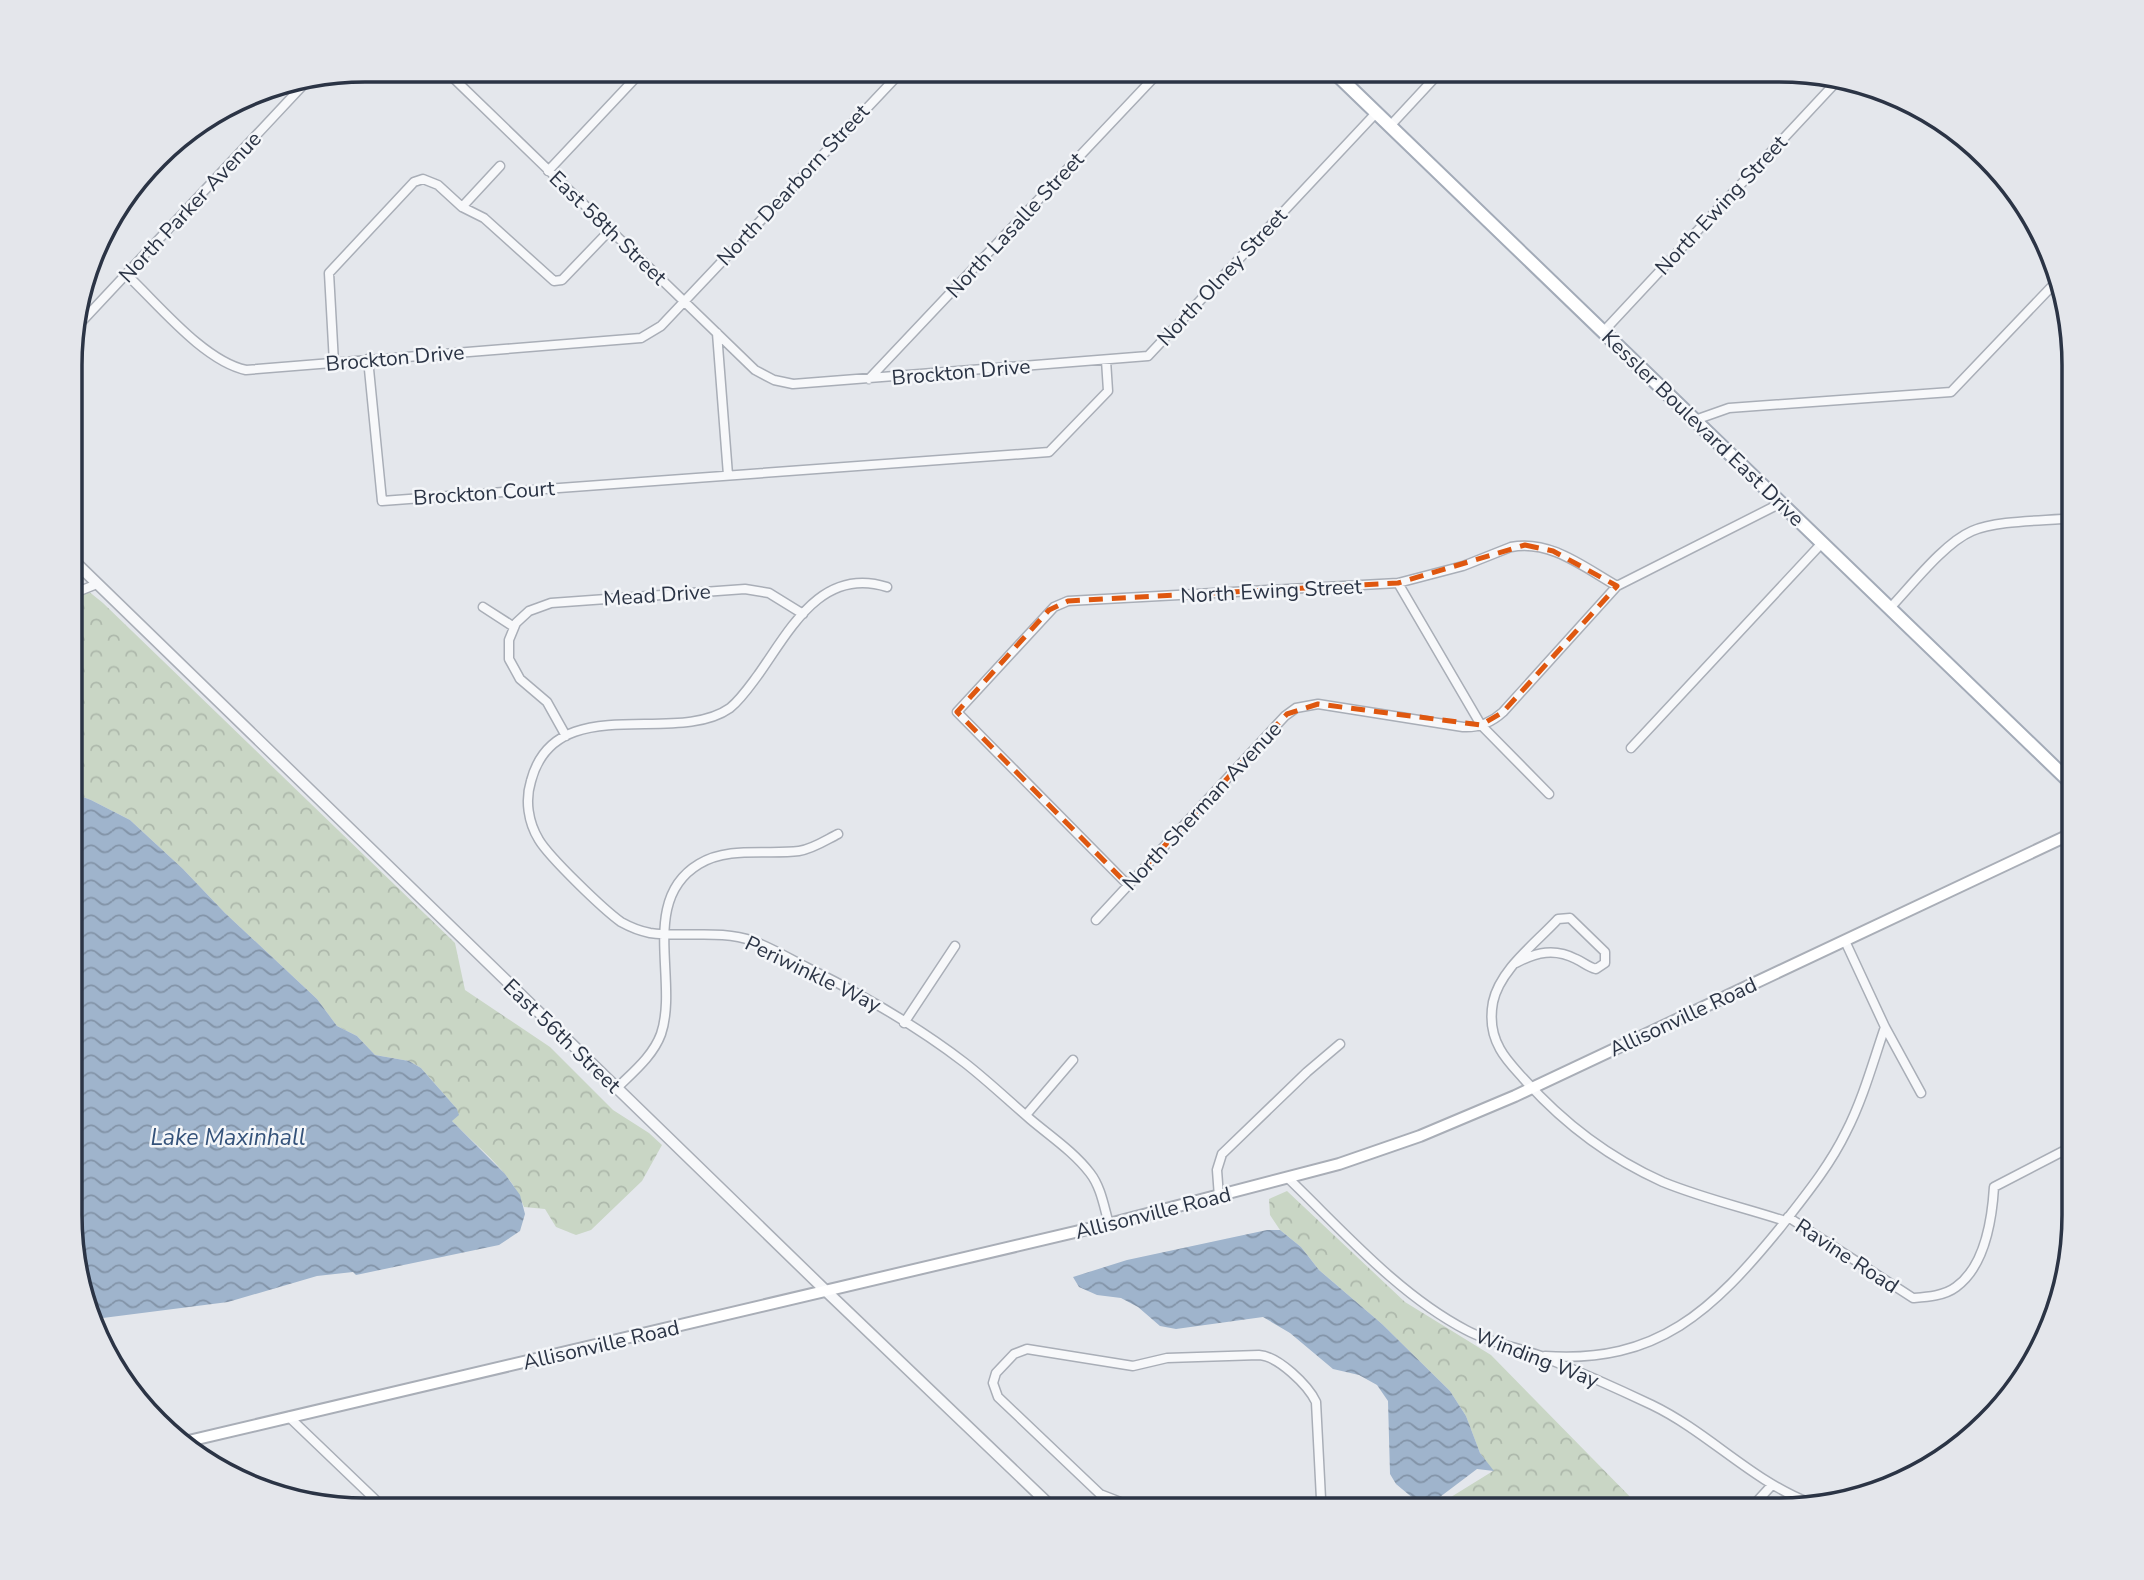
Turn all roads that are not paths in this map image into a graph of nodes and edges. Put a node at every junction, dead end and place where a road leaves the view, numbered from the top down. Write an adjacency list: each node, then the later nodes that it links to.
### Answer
1 (457, 82): 12 (street, East 58th Street)
2 (632, 82): 12 (street)
3 (892, 82): 17 (street, North Dearborn Street)
4 (1150, 82): 24 (street, North Lasalle Street)
5 (1344, 82): 9 (main road, Kessler Boulevard East Drive)
6 (1432, 82): 10 (street)
7 (1831, 88): 19 (street, North Ewing Street)
8 (298, 91): 15 (street, North Parker Avenue)
9 (1376, 113): 10 (main road, Kessler Boulevard East Drive); 22 (street, North Olney Street)
10 (1390, 126): 19 (main road, Kessler Boulevard East Drive)
11 (500, 166): 13 (street)
12 (548, 171): 14 (street, East 58th Street)
13 (462, 207): 14 (street); 23 (street)
14 (610, 230): 17 (street, East 58th Street)
15 (127, 275): 18 (street, North Parker Avenue); 23 (street, Brockton Drive)
16 (2051, 288): 26 (street)
17 (684, 301): 20 (street, East 58th Street); 21 (street, Brockton Drive)
18 (87, 317)
19 (1603, 332): 26 (main road, Kessler Boulevard East Drive)
20 (717, 333): 25 (street, East 58th Street); 27 (street)
21 (368, 359): 23 (street, Brockton Drive); 27 (street, Brockton Court)
22 (1106, 360): 24 (street, Brockton Drive); 27 (street, Brockton Court)
23 (334, 363)
24 (869, 379): 25 (street, Brockton Drive)
25 (774, 380)
26 (1695, 420): 28 (main road, Kessler Boulevard East Drive)
27 (728, 475)
28 (1781, 503): 30 (main road, Kessler Boulevard East Drive); 34 (street)
29 (2062, 519): 38 (street)
30 (1822, 543): 38 (main road, Kessler Boulevard East Drive); 43 (street)
31 (82, 569): 33 (street, East 56th Street)
32 (1398, 583): 34 (street, North Ewing Street); 41 (street); 48 (street, North Ewing Street)
33 (97, 584): 36 (street); 58 (street, East 56th Street)
34 (1616, 586): 41 (street)
35 (887, 587): 39 (street)
36 (82, 590)
37 (483, 607): 40 (street)
38 (1890, 608): 44 (main road, Kessler Boulevard East Drive)
39 (803, 614): 40 (street, Mead Drive); 42 (street)
40 (514, 627): 42 (street)
41 (1481, 725): 45 (street); 48 (street, North Sherman Avenue)
42 (566, 736): 50 (street, Periwinkle Way)
43 (1631, 748)
44 (2062, 774)
45 (1549, 794)
46 (838, 834): 50 (street)
47 (2062, 838): 51 (main road, Allisonville Road)
48 (1128, 886): 49 (street, North Sherman Avenue)
49 (1096, 920)
50 (665, 934): 54 (street, Periwinkle Way); 58 (street)
51 (1845, 941): 55 (street); 59 (main road, Allisonville Road)
52 (954, 946): 54 (street)
53 (1516, 963): 53 (street); 59 (street)
54 (904, 1023): 61 (street, Periwinkle Way)
55 (1885, 1027): 60 (street); 65 (street)
56 (1340, 1044): 64 (street)
57 (1073, 1060): 61 (street)
58 (617, 1088): 67 (street, East 56th Street)
59 (1532, 1088): 63 (main road, Allisonville Road); 65 (street)
60 (1922, 1093)
61 (1026, 1115): 66 (street, Periwinkle Way)
62 (2062, 1152): 65 (street, Ravine Road)
63 (1289, 1179): 64 (main road, Allisonville Road); 68 (street, Winding Way)
64 (1219, 1197): 66 (main road, Allisonville Road)
65 (1786, 1219): 68 (street)
66 (1109, 1224): 67 (main road, Allisonville Road)
67 (826, 1291): 69 (main road, Allisonville Road); 74 (street, East 56th Street)
68 (1538, 1356): 71 (street, Winding Way)
69 (289, 1417): 70 (main road, Allisonville Road); 73 (street)
70 (194, 1440)
71 (1772, 1485): 72 (street, Winding Way); 77 (street)
72 (1795, 1497)
73 (374, 1498)
74 (1042, 1498)
75 (1112, 1498): 76 (street)
76 (1321, 1498)
77 (1760, 1498)

